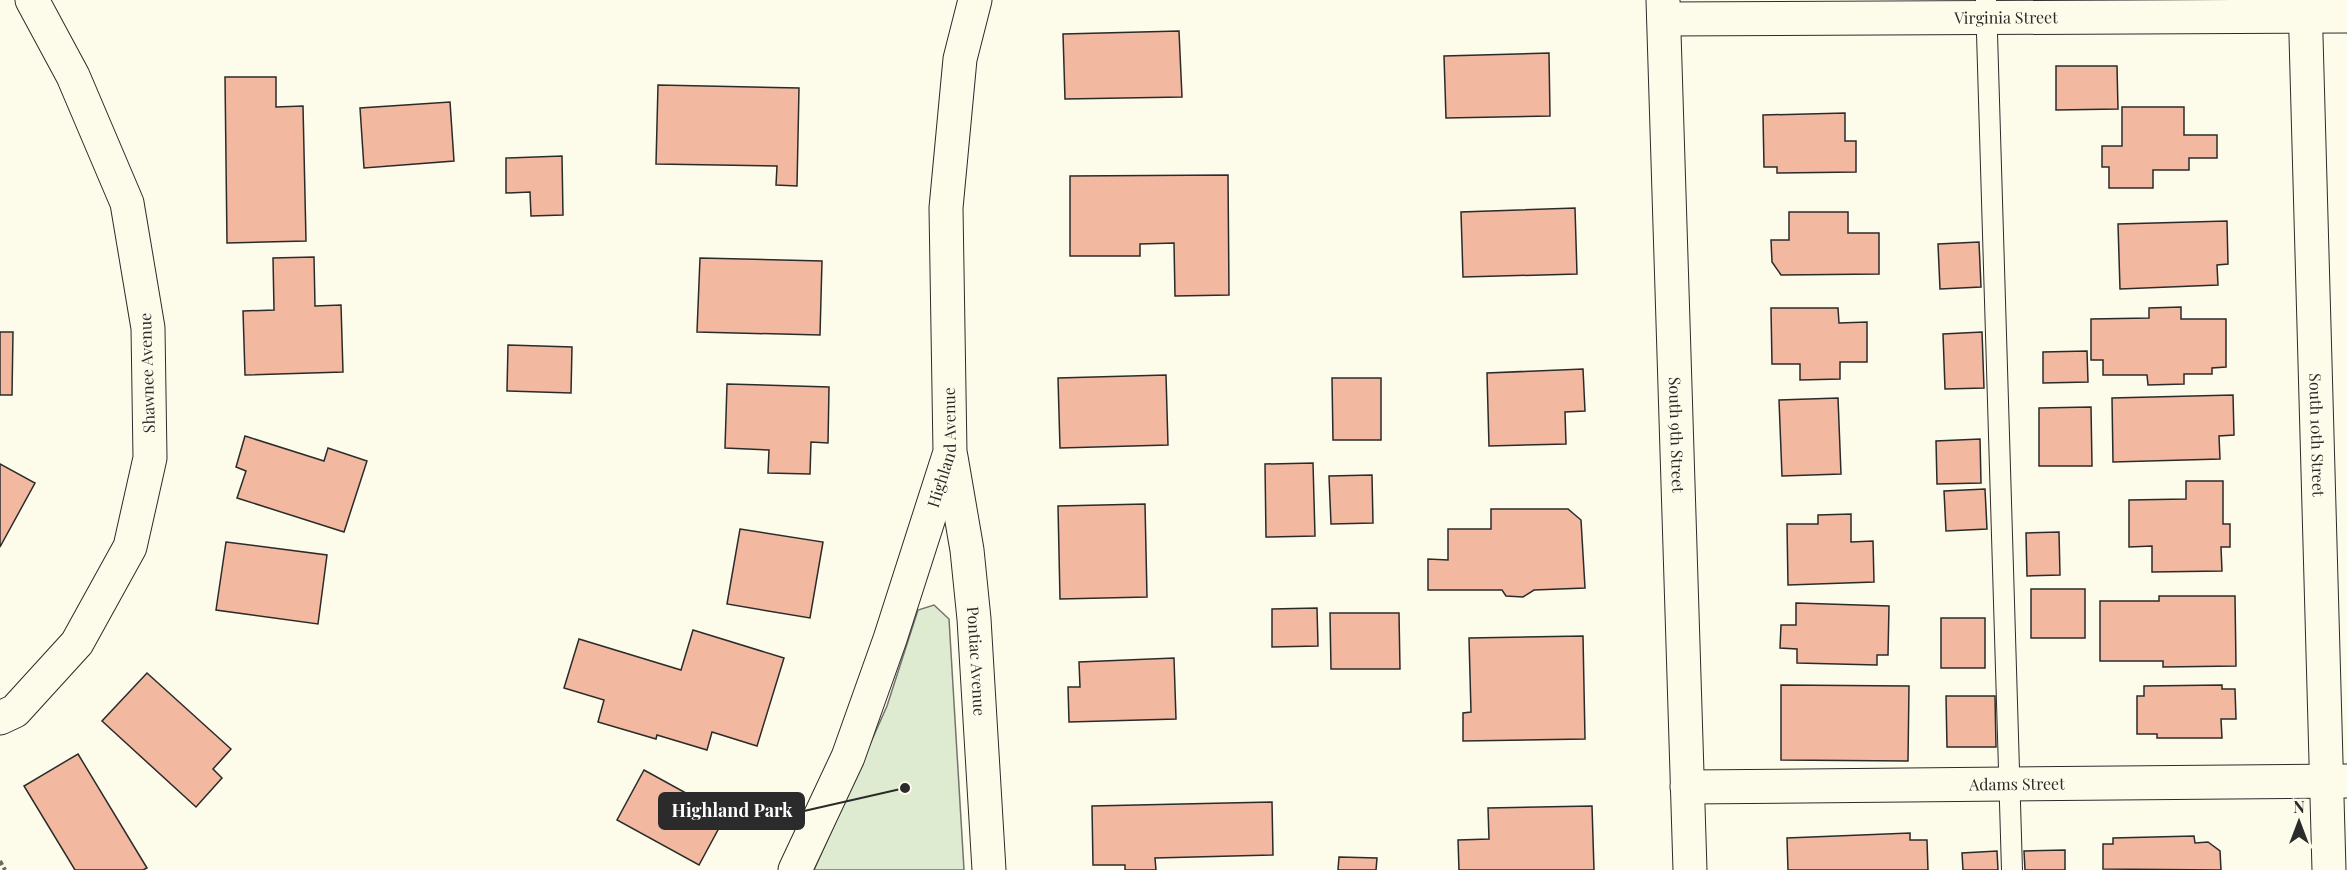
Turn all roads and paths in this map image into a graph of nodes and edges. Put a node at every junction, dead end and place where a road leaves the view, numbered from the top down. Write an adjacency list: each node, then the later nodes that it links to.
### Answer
1 (32, 0): 8 (street, Shawnee Avenue)
2 (975, 0): 7 (street, Highland Avenue)
3 (2305, 8): 4 (street, Virginia Street); 6 (street, Virginia Street); 9 (street, South 10th Street)
4 (1986, 9): 5 (street, Virginia Street); 10 (lane)
5 (1663, 10): 11 (street, South 9th Street)
6 (2347, 16)
7 (950, 452): 14 (street, Highland Avenue); 15 (street, Pontiac Avenue)
8 (0, 718)
9 (2336, 781): 10 (street, Adams Street); 18 (street, South 10th Street)
10 (2009, 784): 11 (street, Adams Street); 17 (lane)
11 (1687, 787): 16 (street, South 9th Street)
12 (0, 861): 13 (path)
13 (5, 870)
14 (795, 870)
15 (989, 870)
16 (1690, 870)
17 (2012, 870)
18 (2329, 870)

